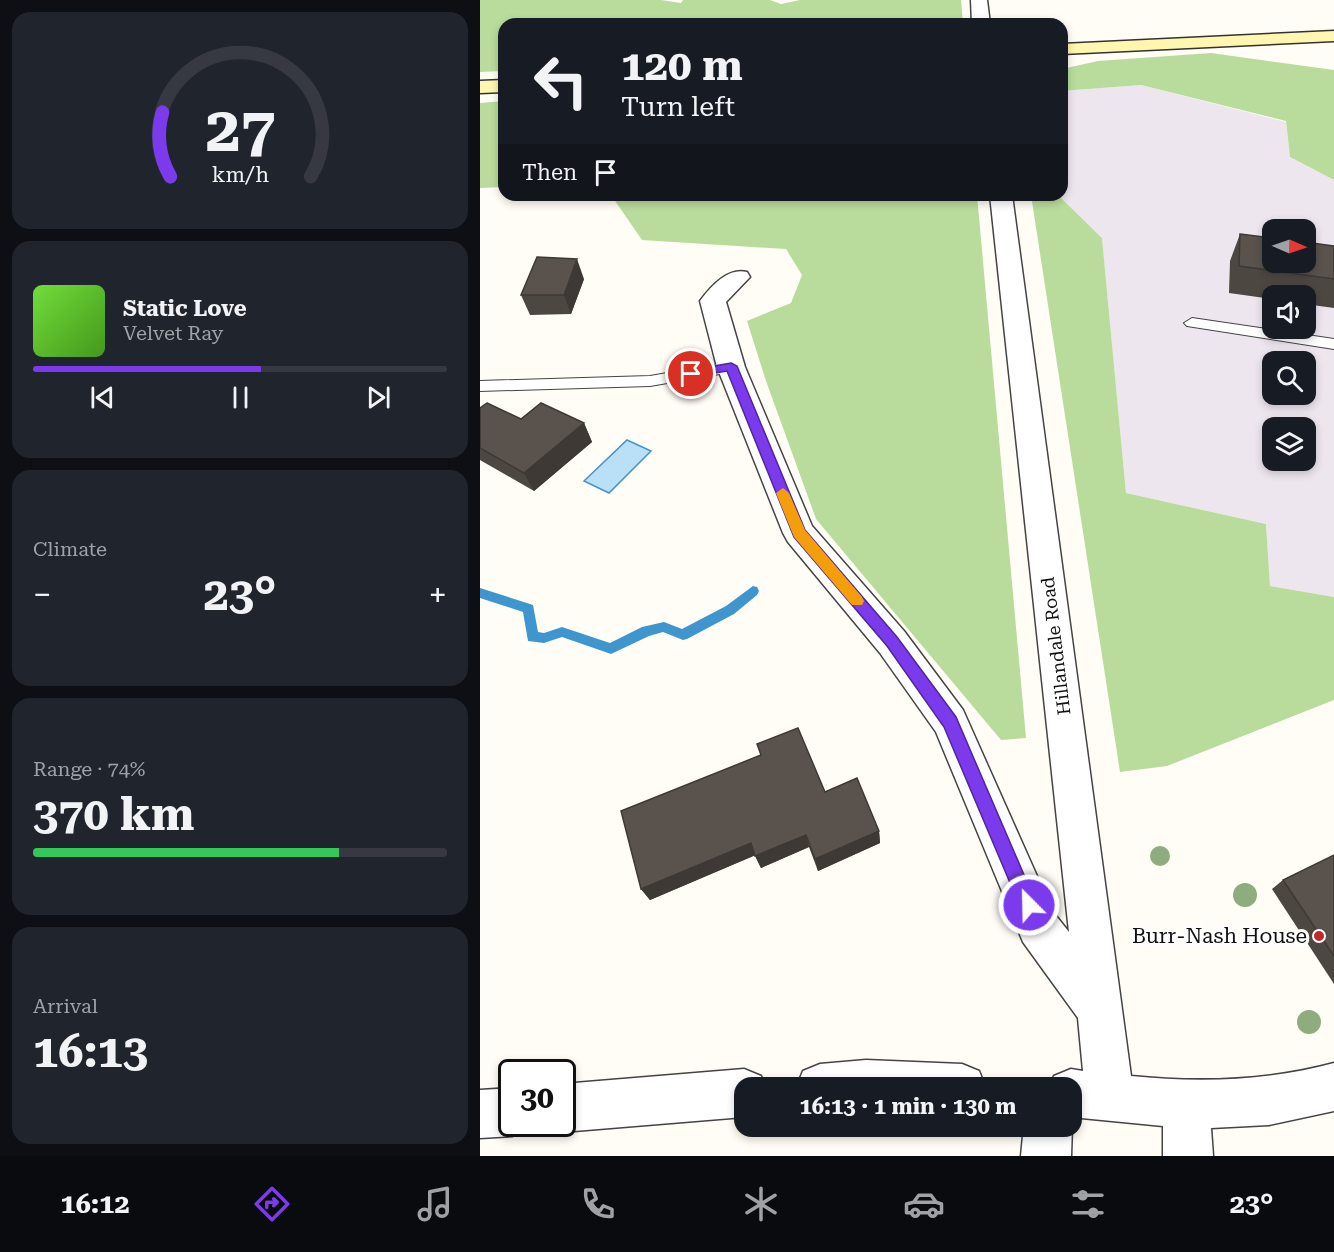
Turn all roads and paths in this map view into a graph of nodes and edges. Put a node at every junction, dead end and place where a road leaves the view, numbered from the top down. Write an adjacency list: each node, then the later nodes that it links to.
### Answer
1 (979, 0): 2 (street)
2 (980, 18)
3 (1332, 34): 4 (main road)
4 (1068, 49)
5 (498, 86): 6 (main road)
6 (480, 87)
7 (1002, 201): 13 (street, Hillandale Road)
8 (738, 278): 11 (street)
9 (1192, 323): 10 (lane)
10 (1334, 344)
11 (731, 366): 12 (lane); 13 (street)
12 (480, 386)
13 (1101, 1012): 16 (street, Hillandale Road)
14 (1334, 1087): 17 (street)
15 (734, 1094): 18 (street)
16 (1091, 1095): 17 (street)
17 (1186, 1105): 23 (street)
18 (576, 1107)
19 (498, 1113): 20 (street)
20 (480, 1114)
21 (1047, 1137): 22 (street)
22 (1046, 1156)
23 (1188, 1156)

